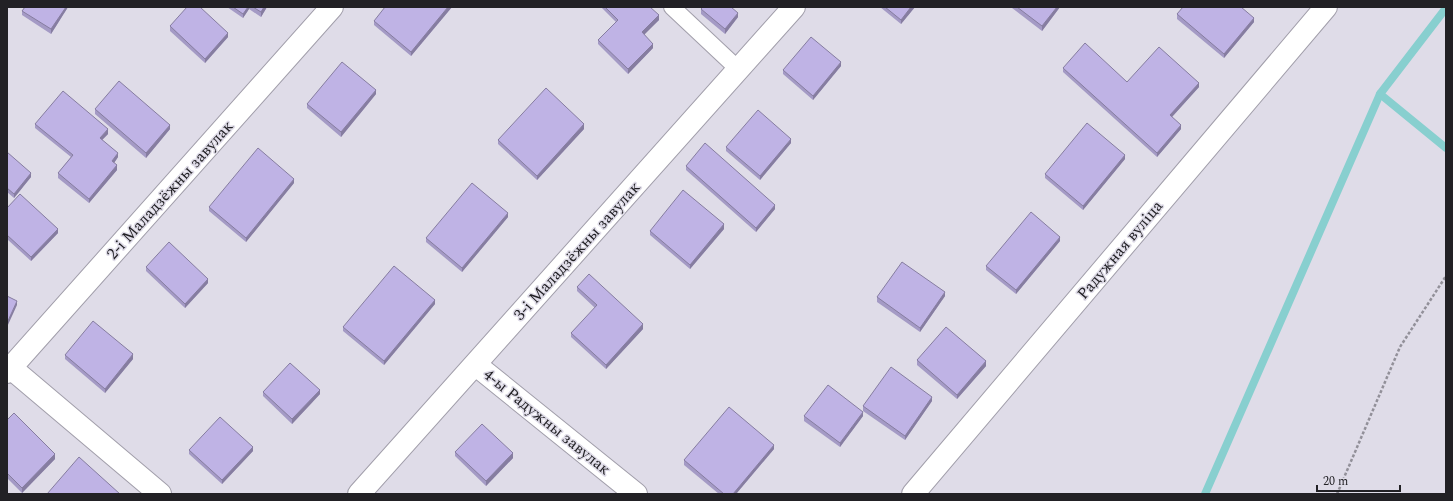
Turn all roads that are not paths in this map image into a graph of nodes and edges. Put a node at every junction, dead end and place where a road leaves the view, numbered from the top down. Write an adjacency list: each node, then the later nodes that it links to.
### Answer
1 (332, 7): 7 (street, 2-і Маладзёжны завулак)
2 (672, 7): 5 (lane)
3 (794, 7): 5 (street, 3-і Маладзёжны завулак)
4 (1326, 7): 11 (street, Радужная вуліца)
5 (738, 69): 6 (street, 3-і Маладзёжны завулак)
6 (476, 365): 9 (street, 3-і Маладзёжны завулак); 10 (street, 4-ы Радужны завулак)
7 (8, 369): 8 (street)
8 (160, 494)
9 (359, 494)
10 (636, 494)
11 (913, 494)

